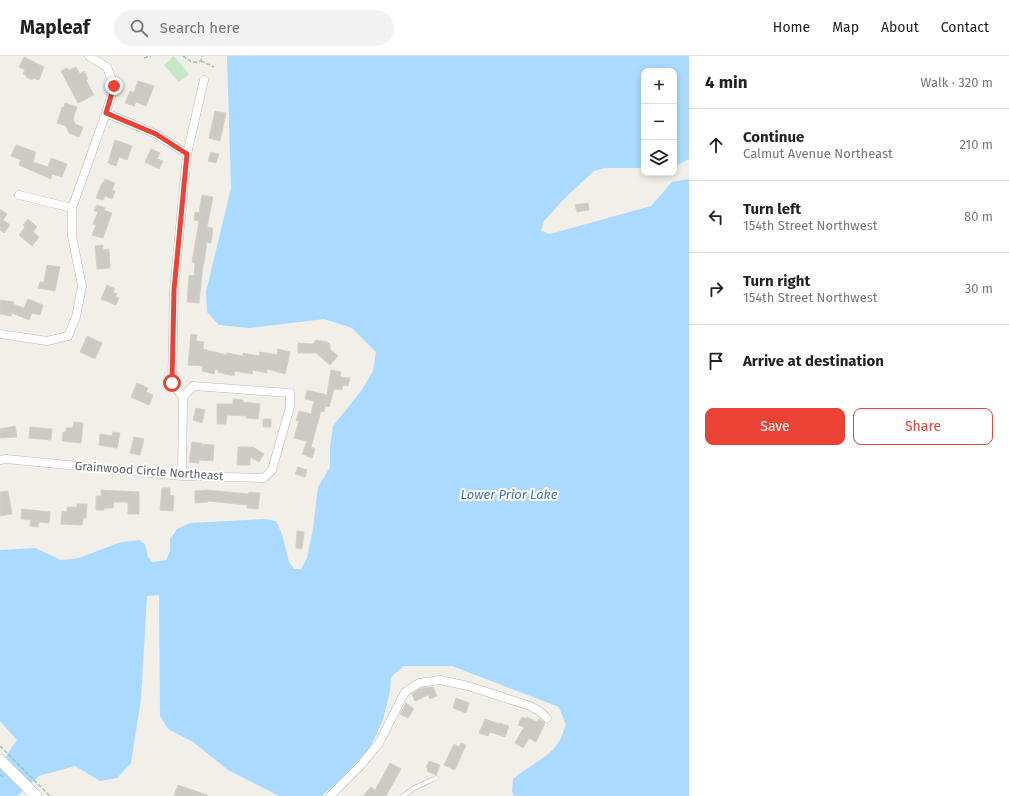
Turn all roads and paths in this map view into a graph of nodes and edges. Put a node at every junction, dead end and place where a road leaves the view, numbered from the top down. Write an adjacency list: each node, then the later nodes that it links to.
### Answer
1 (89, 56): 9 (street)
2 (151, 56): 5 (path)
3 (183, 56): 6 (path)
4 (202, 56): 6 (path)
5 (144, 58)
6 (201, 61): 7 (path)
7 (214, 67)
8 (204, 80): 10 (street)
9 (106, 113): 10 (street); 12 (street)
10 (187, 154): 14 (street)
11 (19, 195): 12 (street)
12 (72, 208): 13 (street)
13 (0, 334)
14 (183, 396): 16 (street); 16 (street, Grainwood Circle Northeast)
15 (0, 460): 16 (street, Grainwood Circle Northeast)
16 (182, 476)
17 (546, 718): 23 (street)
18 (0, 746): 21 (path)
19 (0, 760): 21 (main road)
20 (436, 778): 24 (lane)
21 (39, 792): 22 (path)
22 (50, 796)
23 (330, 796)
24 (403, 796)

